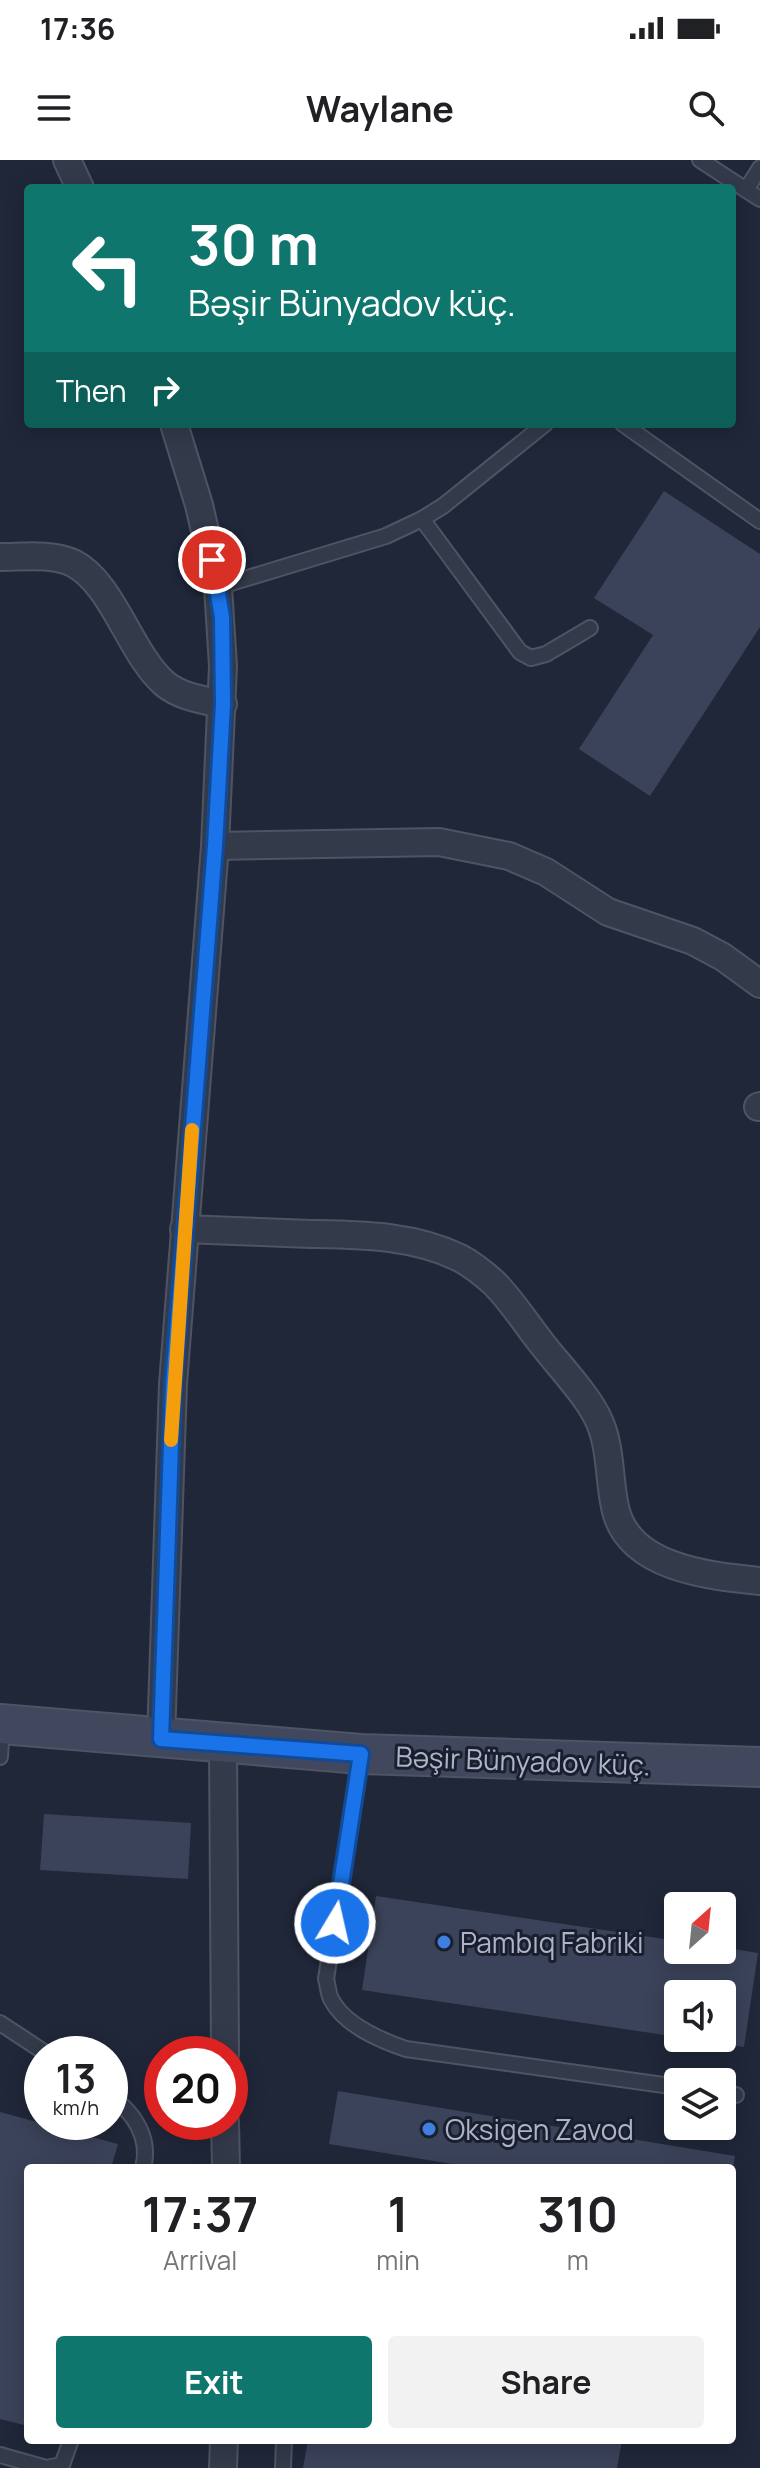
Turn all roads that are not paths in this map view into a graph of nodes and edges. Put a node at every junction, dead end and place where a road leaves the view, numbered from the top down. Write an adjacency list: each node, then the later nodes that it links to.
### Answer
1 (67, 160): 4 (street)
2 (700, 160): 5 (lane)
3 (760, 168): 5 (lane)
4 (78, 184)
5 (746, 190): 6 (lane)
6 (760, 199)
7 (175, 428): 13 (street)
8 (540, 428): 10 (lane)
9 (629, 428): 11 (lane)
10 (422, 519): 13 (lane); 14 (lane)
11 (760, 521)
12 (0, 557): 15 (street)
13 (218, 587): 15 (street)
14 (590, 628)
15 (223, 704): 16 (street)
16 (215, 846): 17 (street); 18 (street)
17 (760, 984)
18 (184, 1229): 19 (street); 21 (street)
19 (760, 1581)
20 (1, 1735): 21 (street, Bəşir Bünyadov küç.)
21 (161, 1739): 22 (street, Bəşir Bünyadov küç.)
22 (223, 1744): 23 (street, Bəşir Bünyadov küç.); 26 (street)
23 (361, 1754): 24 (street, Bəşir Bünyadov küç.); 28 (lane)
24 (760, 1767)
25 (0, 2023): 27 (lane)
26 (225, 2036)
27 (24, 2039)
28 (664, 2085)
29 (128, 2110): 31 (lane)
30 (225, 2140): 32 (street)
31 (143, 2164)
32 (226, 2164)
33 (70, 2444): 36 (lane)
34 (224, 2444): 37 (street)
35 (284, 2444): 38 (lane)
36 (0, 2455)
37 (223, 2468)
38 (283, 2468)

